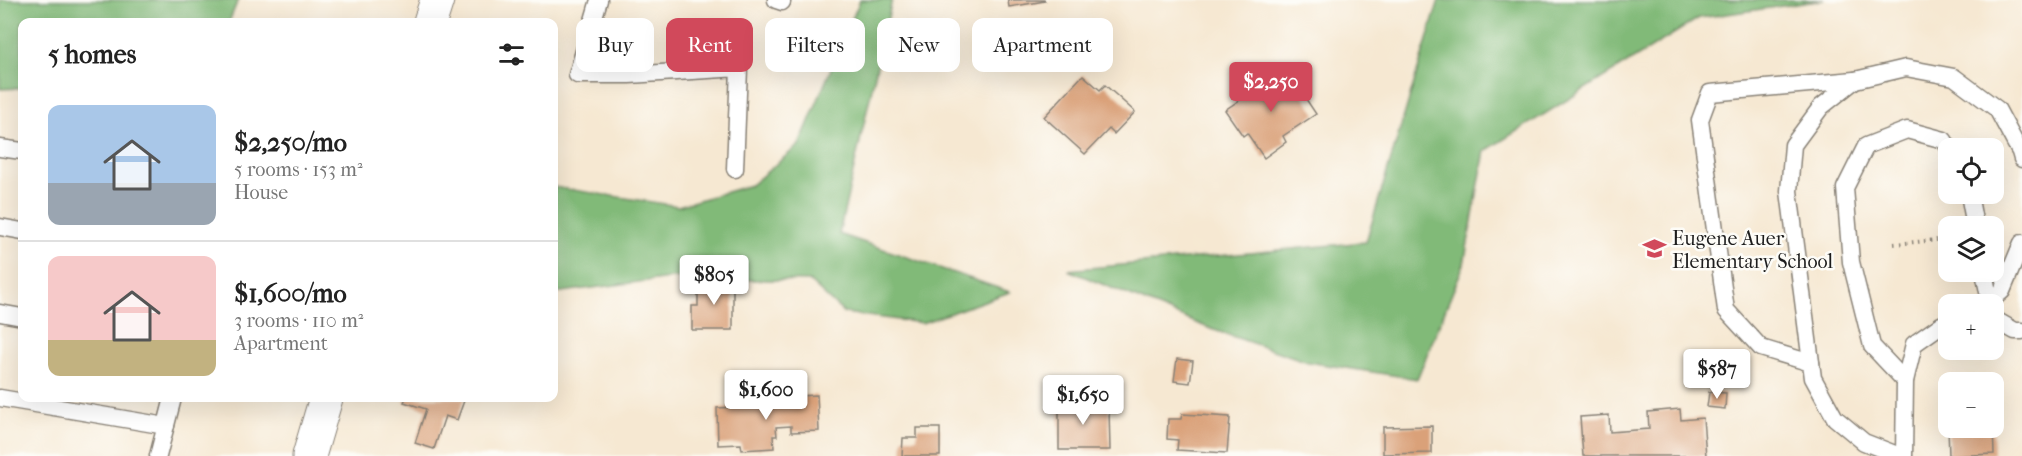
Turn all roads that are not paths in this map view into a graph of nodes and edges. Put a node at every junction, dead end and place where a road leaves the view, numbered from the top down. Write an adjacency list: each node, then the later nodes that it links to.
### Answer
1 (437, 0): 5 (main road)
2 (599, 0): 11 (lane)
3 (776, 0): 4 (lane)
4 (782, 0)
5 (431, 18)
6 (1855, 80): 10 (lane); 21 (lane); 21 (lane)
7 (1938, 138): 22 (lane)
8 (0, 148): 9 (lane)
9 (18, 150)
10 (2022, 159)
11 (735, 169)
12 (0, 226): 13 (lane)
13 (18, 230)
14 (2022, 243): 15 (lane)
15 (1998, 294)
16 (0, 313): 17 (lane)
17 (18, 317)
18 (2004, 325): 20 (lane)
19 (1938, 327): 22 (lane)
20 (2022, 331)
21 (1811, 363): 31 (lane)
22 (1905, 381): 32 (lane)
23 (0, 398): 24 (lane)
24 (18, 401)
25 (24, 402): 28 (lane)
26 (172, 402): 28 (lane)
27 (325, 402): 30 (main road)
28 (166, 426): 29 (lane)
29 (158, 456)
30 (309, 456)
31 (1900, 456)
32 (1904, 456)

